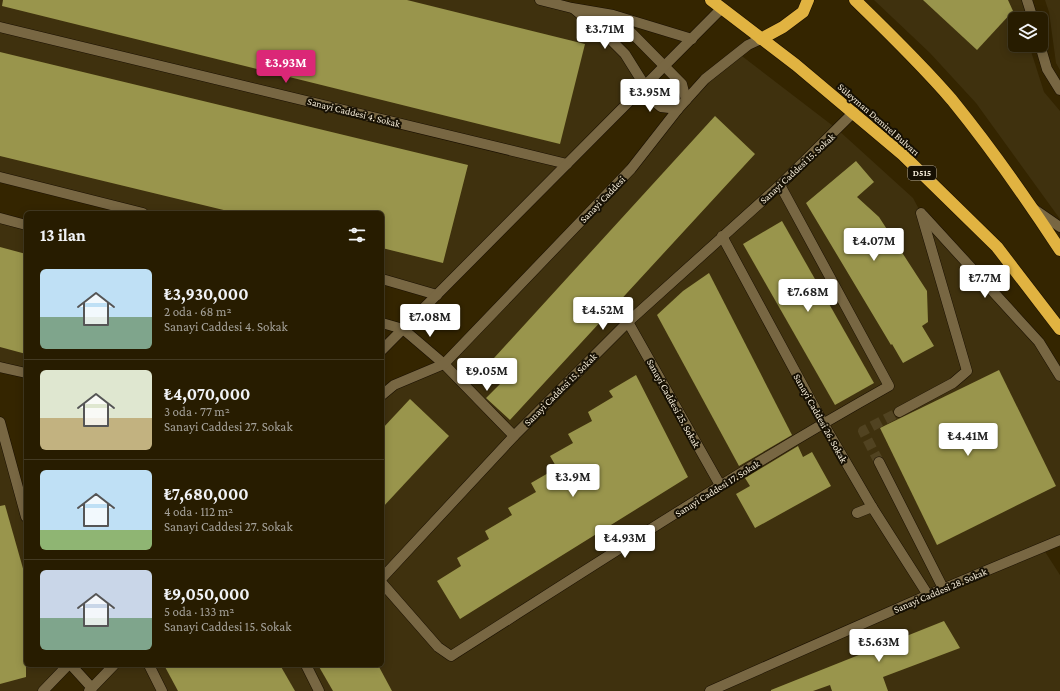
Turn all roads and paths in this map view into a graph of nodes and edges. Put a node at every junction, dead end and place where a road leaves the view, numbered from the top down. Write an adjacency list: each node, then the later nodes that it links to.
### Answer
1 (540, 0): 7 (street)
2 (711, 0): 6 (highway, Süleyman Demirel Bulvarı / D515)
3 (808, 0): 12 (highway)
4 (855, 0): 23 (highway)
5 (1030, 2): 8 (street)
6 (721, 5): 11 (street); 12 (highway, Süleyman Demirel Bulvarı / D515)
7 (572, 8): 9 (street); 15 (street)
8 (1032, 12)
9 (613, 15): 11 (street); 14 (street)
10 (0, 27): 20 (street, Sanayi Caddesi 4. Sokak)
11 (692, 39): 14 (street)
12 (761, 39): 17 (street, Sanayi Caddesi); 19 (highway, Süleyman Demirel Bulvarı / D515)
13 (1042, 52): 16 (street)
14 (664, 67): 15 (street); 17 (street)
15 (645, 86): 18 (street); 20 (street)
16 (1060, 90)
17 (686, 100): 18 (street, Sanayi Caddesi)
18 (678, 109): 37 (street, Sanayi Caddesi)
19 (854, 112): 22 (street, Sanayi Caddesi 15. Sokak); 35 (highway, Süleyman Demirel Bulvarı / D515)
20 (567, 164): 31 (street)
21 (0, 177): 24 (street)
22 (780, 185): 28 (street, Sanayi Caddesi 15. Sokak); 44 (street, Sanayi Caddesi 17. Sokak)
23 (1032, 207): 27 (street); 29 (highway)
24 (135, 211)
25 (0, 218): 26 (street)
26 (24, 224)
27 (1060, 227)
28 (722, 236): 32 (street, Sanayi Caddesi 15. Sokak); 44 (street, Sanayi Caddesi 26. Sokak)
29 (1060, 250)
30 (384, 280): 31 (street)
31 (438, 294): 34 (street)
32 (628, 322): 45 (street, Sanayi Caddesi 15. Sokak); 47 (street, Sanayi Caddesi 25. Sokak)
33 (384, 324): 34 (street)
34 (403, 329): 36 (street); 37 (street)
35 (1060, 329)
36 (384, 348)
37 (444, 364): 41 (street, Sanayi Caddesi); 45 (street)
38 (0, 366): 39 (street)
39 (24, 372)
40 (1060, 376): 42 (street)
41 (384, 393)
42 (899, 412)
43 (0, 422): 49 (street)
44 (823, 423): 47 (street, Sanayi Caddesi 17. Sokak); 48 (street, Sanayi Caddesi 26. Sokak)
45 (514, 436): 52 (street, Sanayi Caddesi 15. Sokak)
46 (879, 462): 54 (street)
47 (720, 485): 53 (street, Sanayi Caddesi 17. Sokak)
48 (872, 507): 50 (street); 55 (street, Sanayi Caddesi 26. Sokak)
49 (24, 508)
50 (858, 513)
51 (1060, 540): 54 (street, Sanayi Caddesi 28. Sokak)
52 (384, 576)
53 (384, 585)
54 (943, 588): 55 (street, Sanayi Caddesi 28. Sokak)
55 (928, 595): 62 (street, Sanayi Caddesi 28. Sokak)
56 (68, 667): 63 (street)
57 (72, 667): 61 (street)
58 (112, 667): 61 (street)
59 (150, 667): 64 (street)
60 (307, 667): 65 (street)
61 (90, 689)
62 (716, 690)
63 (43, 691)
64 (162, 691)
65 (319, 691)

